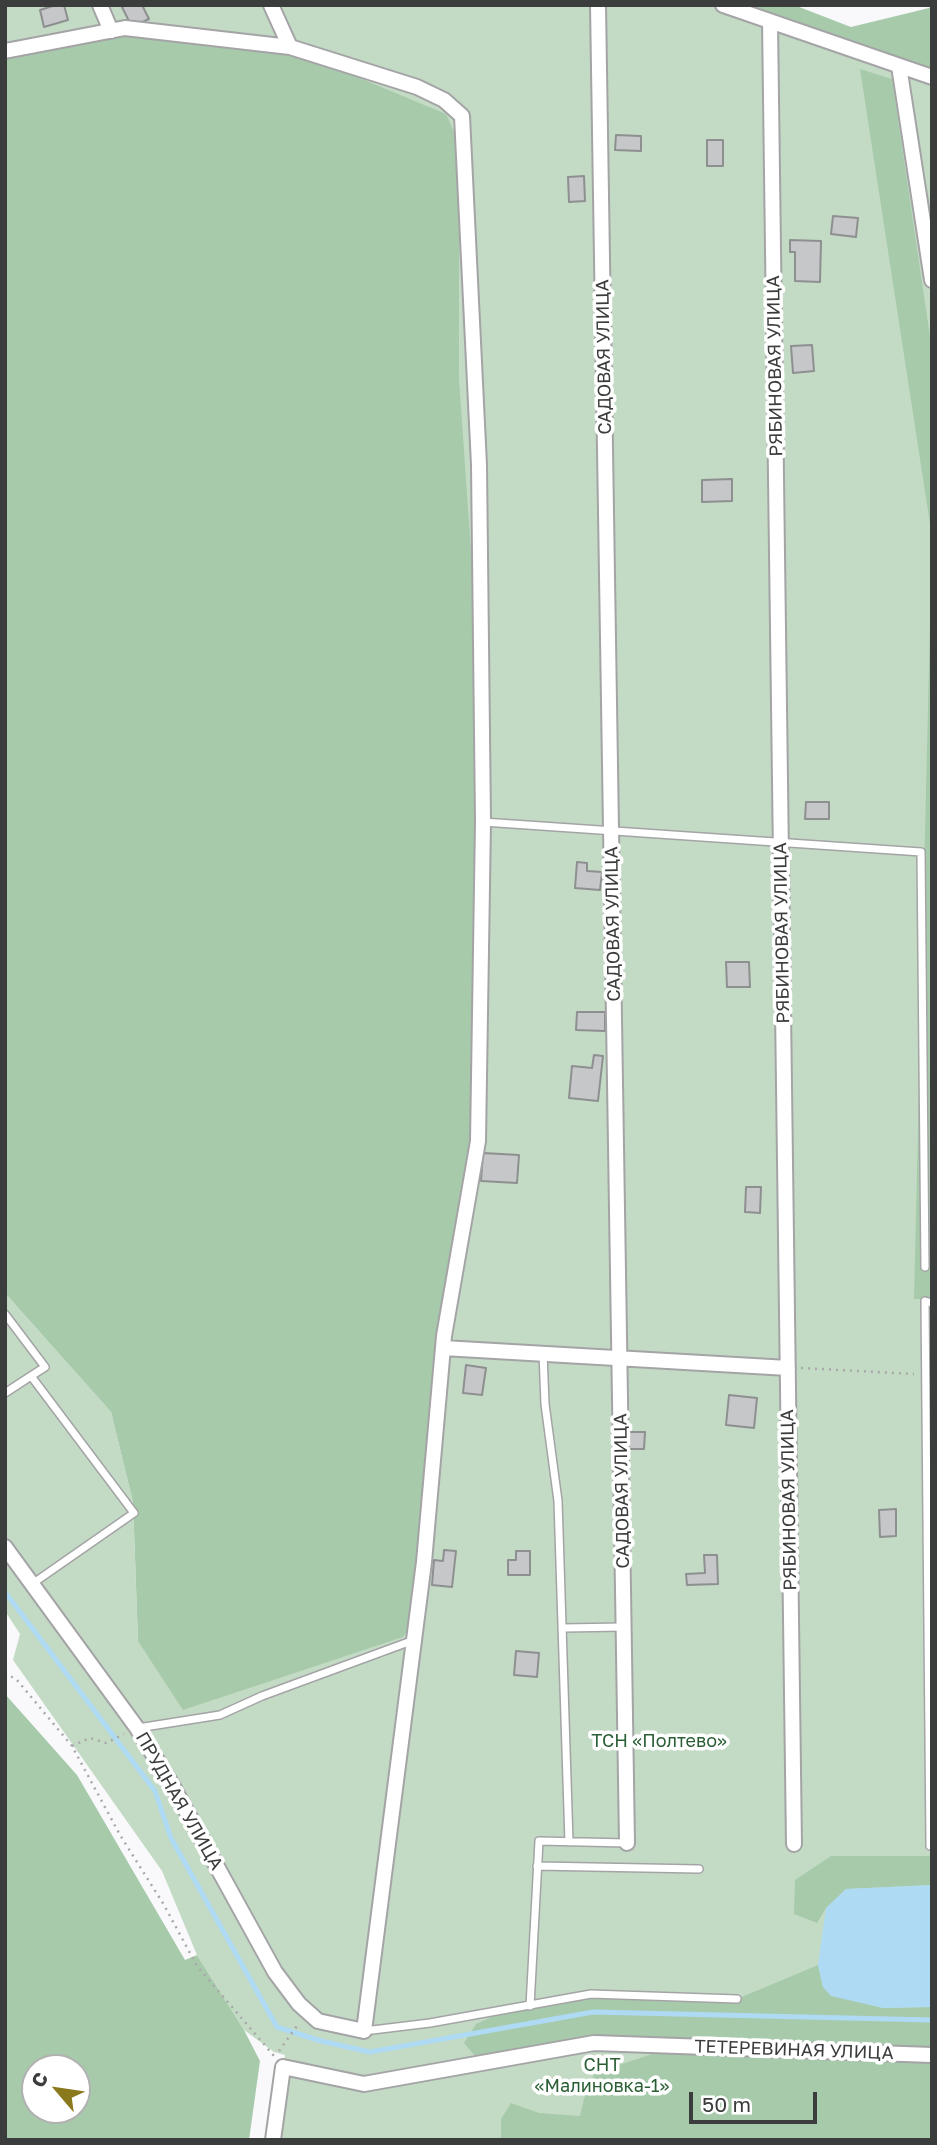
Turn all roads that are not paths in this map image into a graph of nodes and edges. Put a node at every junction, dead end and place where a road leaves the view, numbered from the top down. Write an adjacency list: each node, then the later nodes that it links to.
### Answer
1 (100, 5): 6 (street)
2 (271, 5): 7 (street)
3 (598, 5): 13 (street, САДОВАЯ УЛИЦА)
4 (723, 5): 5 (street)
5 (770, 21): 9 (street); 14 (street, РЯБИНОВАЯ УЛИЦА)
6 (111, 31): 7 (street); 8 (street)
7 (290, 47): 12 (street)
8 (5, 51)
9 (899, 66): 10 (street); 11 (street)
10 (932, 77)
11 (932, 280)
12 (482, 822): 13 (lane); 18 (street)
13 (611, 830): 14 (lane); 20 (street, САДОВАЯ УЛИЦА)
14 (781, 842): 15 (lane); 21 (street, РЯБИНОВАЯ УЛИЦА)
15 (925, 1267)
16 (932, 1303): 33 (lane)
17 (5, 1314): 22 (lane)
18 (443, 1348): 19 (street); 28 (street)
19 (543, 1353): 20 (street); 27 (lane)
20 (620, 1357): 21 (street); 26 (street, САДОВАЯ УЛИЦА)
21 (788, 1367): 32 (street, РЯБИНОВАЯ УЛИЦА)
22 (31, 1376): 23 (lane); 25 (lane)
23 (5, 1393)
24 (5, 1547): 25 (street, ПРУДНАЯ УЛИЦА)
25 (32, 1584): 29 (street, ПРУДНАЯ УЛИЦА)
26 (624, 1627): 27 (lane); 31 (street, САДОВАЯ УЛИЦА)
27 (563, 1628): 30 (lane)
28 (414, 1640): 29 (lane); 38 (street)
29 (137, 1728): 38 (street, ПРУДНАЯ УЛИЦА)
30 (569, 1842): 31 (lane); 34 (lane)
31 (627, 1843)
32 (794, 1844)
33 (930, 1846)
34 (537, 1866): 35 (lane); 37 (lane)
35 (699, 1869)
36 (737, 1999): 37 (lane)
37 (530, 2006): 38 (lane)
38 (364, 2031)
39 (932, 2055): 40 (street, ТЕТЕРЕВИНАЯ УЛИЦА)
40 (273, 2140)

